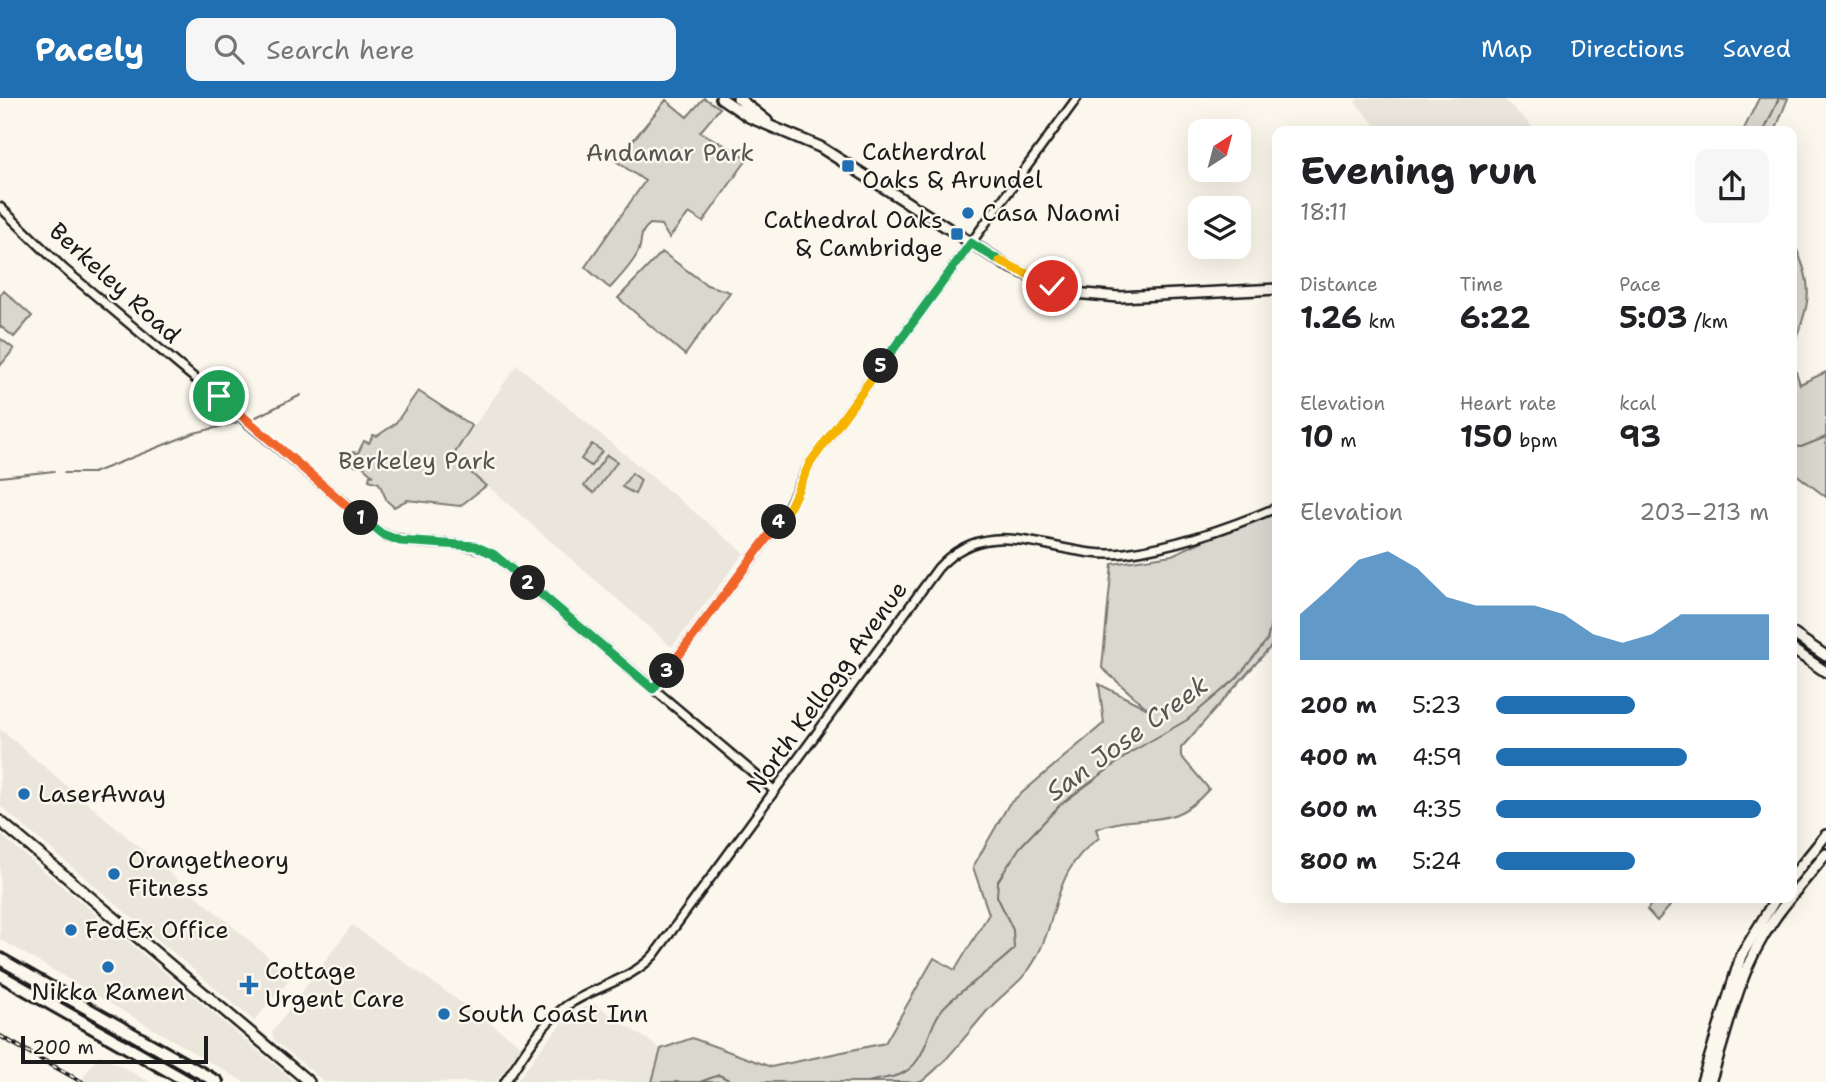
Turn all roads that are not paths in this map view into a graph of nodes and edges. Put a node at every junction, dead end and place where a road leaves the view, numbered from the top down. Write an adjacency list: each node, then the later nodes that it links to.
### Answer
1 (721, 98): 4 (main road)
2 (738, 98): 4 (main road)
3 (1077, 98): 6 (street)
4 (774, 126): 6 (main road)
5 (0, 207): 13 (street, Berkeley Road)
6 (971, 243): 7 (main road); 13 (street)
7 (1272, 289)
8 (1272, 509): 14 (street, North Kellogg Avenue)
9 (1797, 636): 11 (main road)
10 (1797, 652): 12 (main road)
11 (1826, 656)
12 (1826, 672)
13 (653, 689): 14 (street, Berkeley Road)
14 (775, 791): 27 (street, North Kellogg Avenue)
15 (0, 821): 26 (main road)
16 (1826, 835): 18 (main road)
17 (1826, 854): 19 (main road)
18 (1797, 871)
19 (1797, 890)
20 (1773, 903): 28 (main road)
21 (1787, 903): 29 (main road)
22 (0, 958): 25 (highway)
23 (0, 975): 24 (highway)
24 (188, 1082)
25 (217, 1082)
26 (309, 1082)
27 (505, 1082)
28 (1702, 1082)
29 (1710, 1082)

